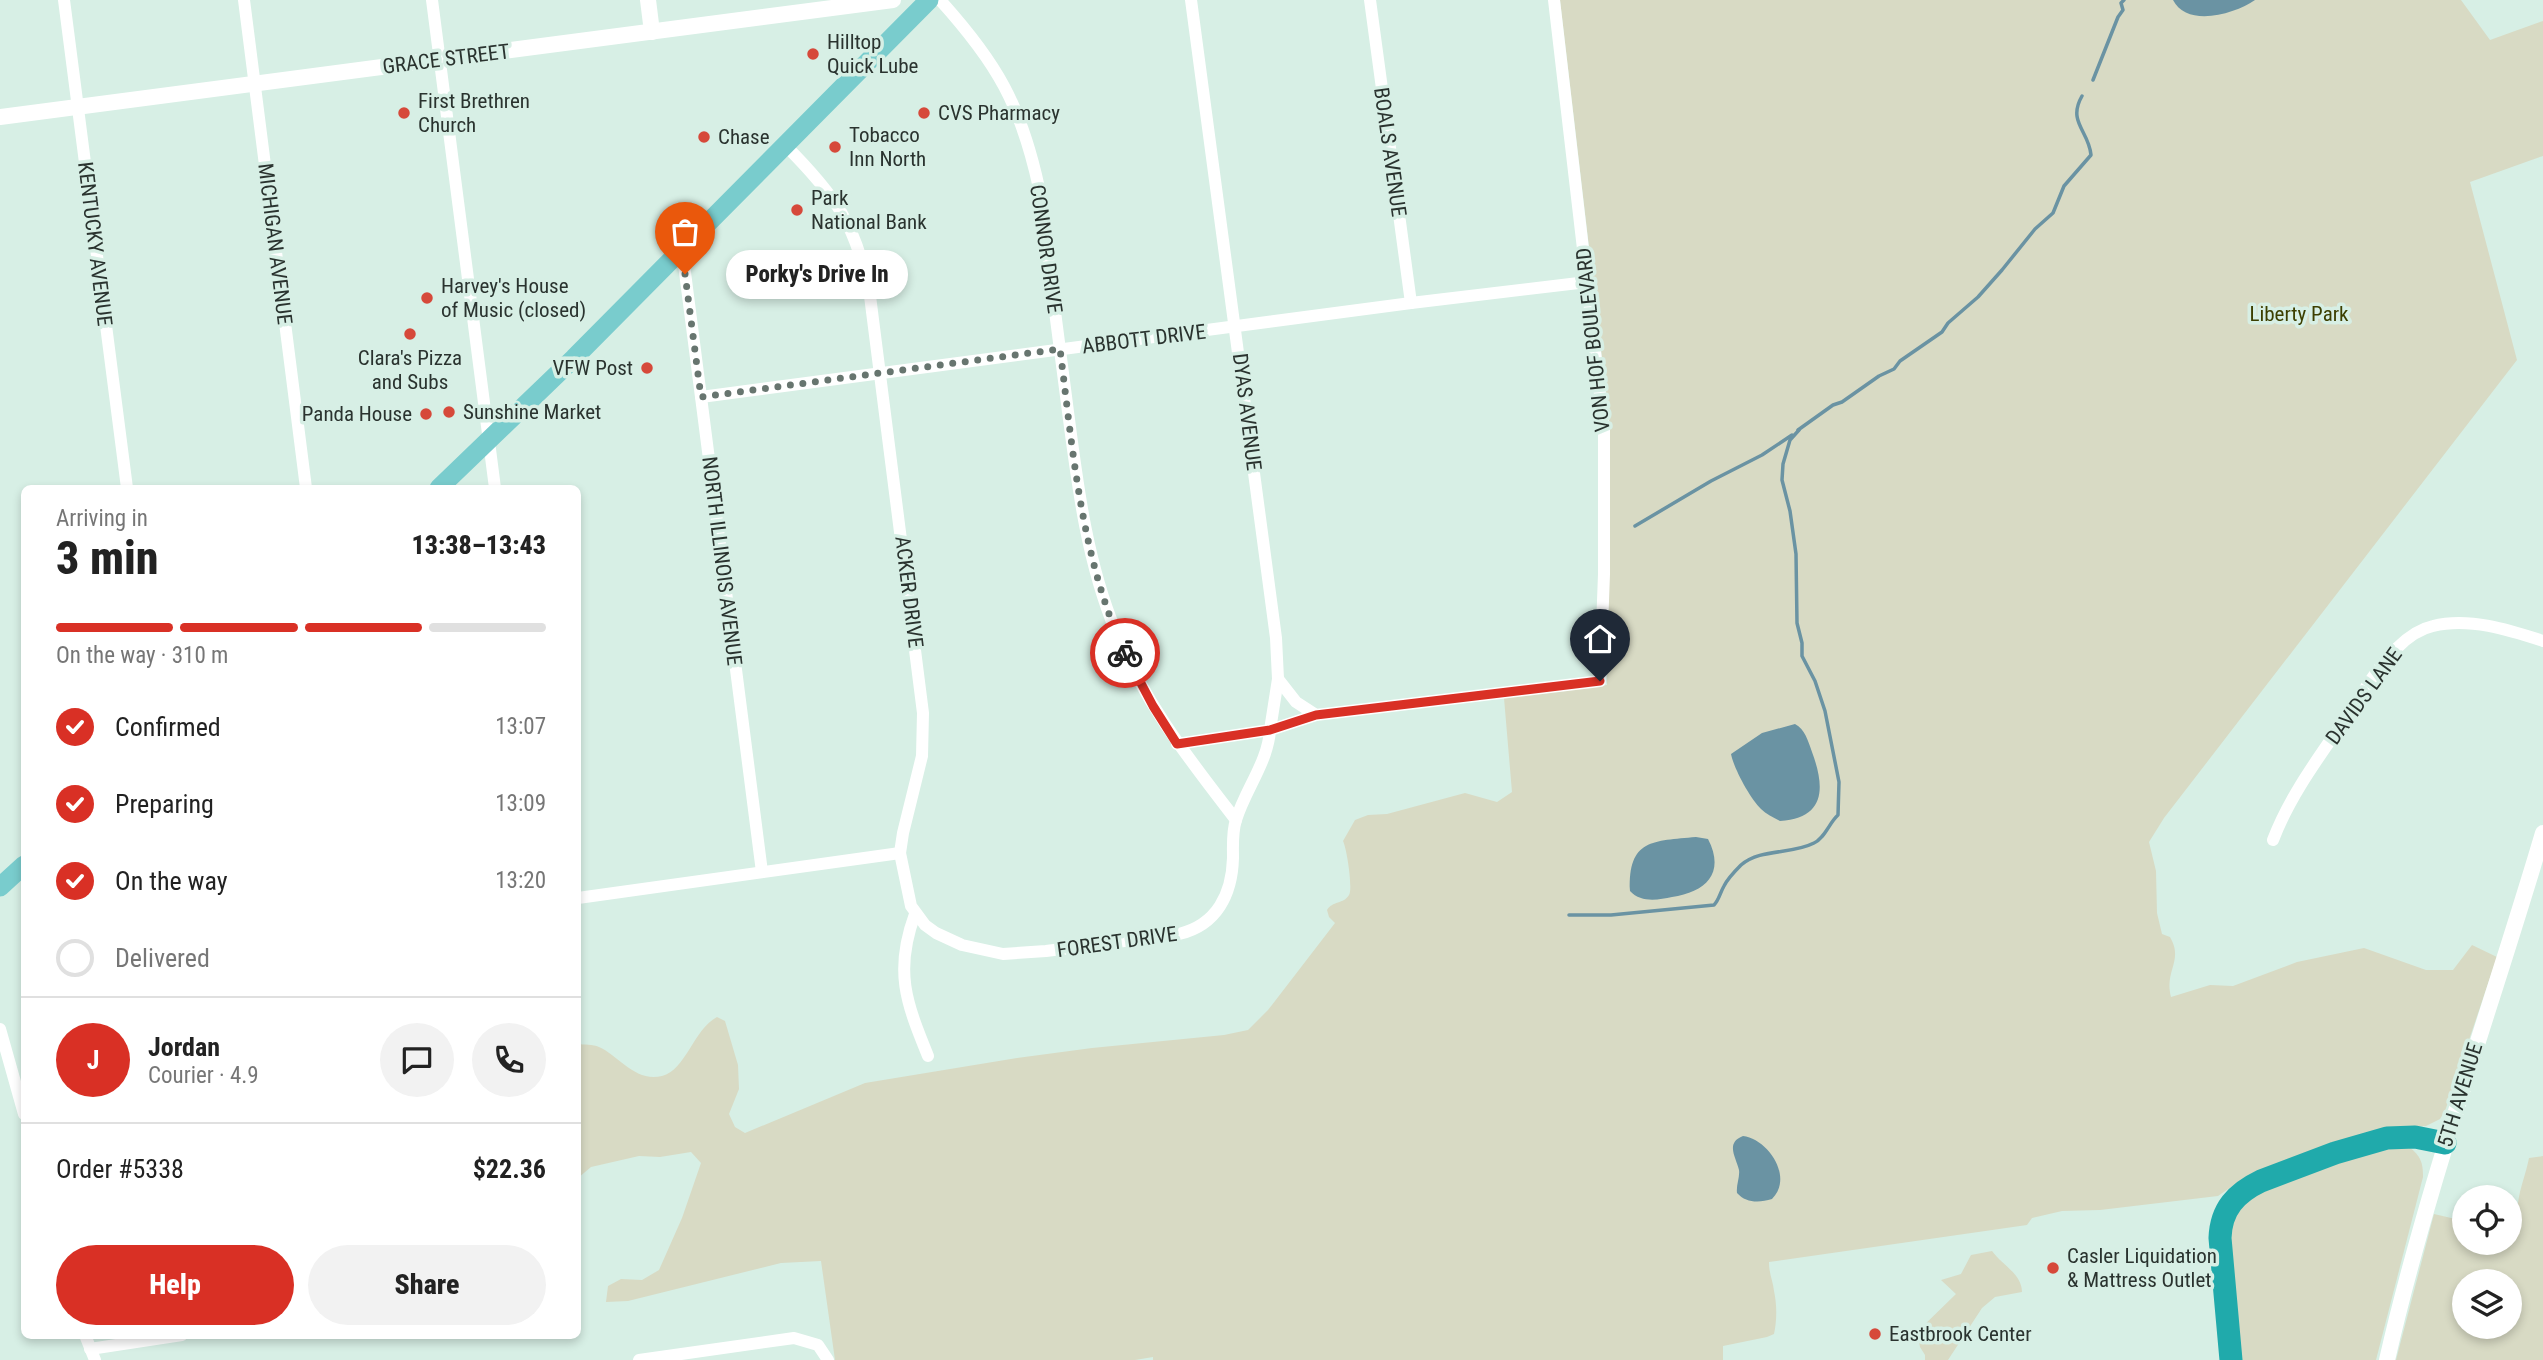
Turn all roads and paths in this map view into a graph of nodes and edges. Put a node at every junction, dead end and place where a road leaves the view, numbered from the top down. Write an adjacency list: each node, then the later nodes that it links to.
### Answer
1 (64, 0): 15 (street, KENTUCKY AVENUE)
2 (244, 0): 14 (street, MICHIGAN AVENUE)
3 (432, 0): 13 (street)
4 (648, 0): 12 (street)
5 (893, 0): 11 (street, GRACE STREET)
6 (929, 0): 17 (main road)
7 (940, 0): 22 (street, CONNOR DRIVE)
8 (1191, 0): 21 (street, DYAS AVENUE)
9 (1370, 0): 20 (street, BOALS AVENUE)
10 (1554, 0): 19 (street, VON HOF BOULEVARD)
11 (793, 7): 12 (street, GRACE STREET)
12 (652, 32): 13 (street, GRACE STREET)
13 (440, 60): 14 (street, GRACE STREET); 25 (street)
14 (255, 84): 15 (street, GRACE STREET); 27 (street, MICHIGAN AVENUE)
15 (78, 107): 16 (street, GRACE STREET); 26 (street, KENTUCKY AVENUE)
16 (0, 117)
17 (785, 145): 18 (main road); 23 (street, ACKER DRIVE)
18 (682, 249): 24 (street, NORTH ILLINOIS AVENUE); 25 (main road)
19 (1587, 282): 20 (street, ABBOTT DRIVE); 32 (street, VON HOF BOULEVARD)
20 (1411, 303): 21 (street, ABBOTT DRIVE)
21 (1236, 327): 22 (street, ABBOTT DRIVE); 31 (street, DYAS AVENUE)
22 (1060, 349): 23 (street, ABBOTT DRIVE); 34 (street, CONNOR DRIVE)
23 (881, 372): 24 (street, ABBOTT DRIVE); 38 (street, ACKER DRIVE)
24 (701, 397): 40 (street, NORTH ILLINOIS AVENUE)
25 (488, 442): 28 (main road); 29 (street)
26 (127, 485)
27 (306, 485)
28 (442, 485)
29 (495, 485)
30 (2543, 641): 37 (street, DAVIDS LANE)
31 (1278, 679): 32 (street); 33 (street, DYAS AVENUE)
32 (1316, 715): 33 (street)
33 (1270, 730): 34 (street); 35 (street, FOREST DRIVE)
34 (1177, 744): 35 (street, CONNOR DRIVE)
35 (1236, 820): 43 (street, FOREST DRIVE)
36 (2543, 833): 47 (street, 5TH AVENUE)
37 (2273, 840)
38 (900, 853): 40 (street); 43 (street, ACKER DRIVE)
39 (21, 868): 41 (main road)
40 (762, 872): 42 (street)
41 (0, 887)
42 (581, 898)
43 (915, 914): 45 (street)
44 (0, 1029): 46 (street)
45 (928, 1056)
46 (21, 1103)
47 (2445, 1143): 52 (highway); 53 (street, 5TH AVENUE)
48 (164, 1339): 49 (street)
49 (92, 1355)
50 (639, 1360): 51 (street)
51 (828, 1360)
52 (2231, 1360)
53 (2387, 1360)

